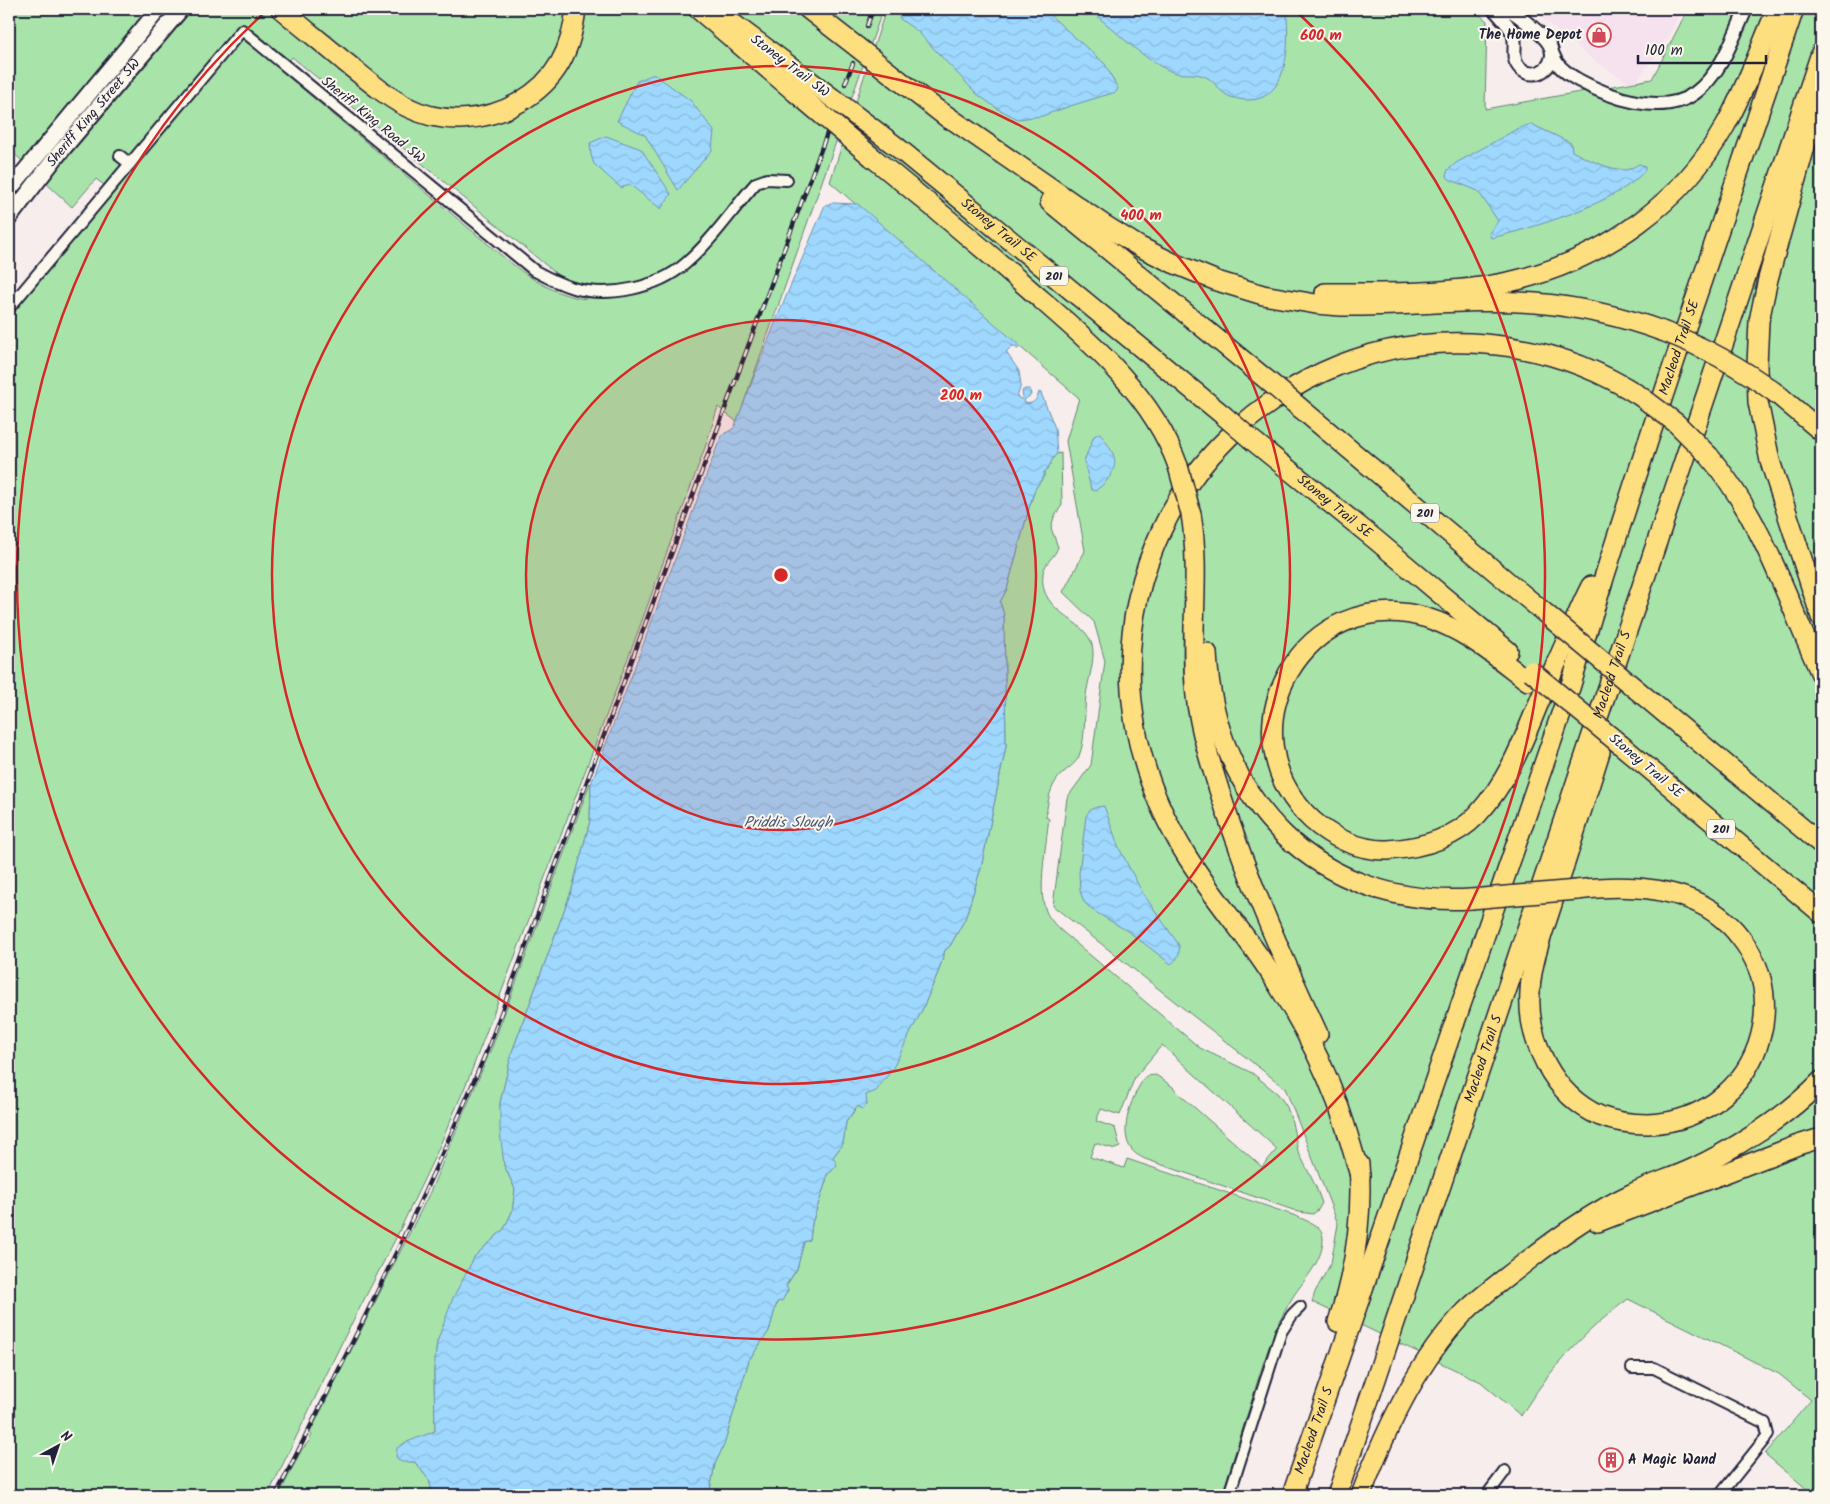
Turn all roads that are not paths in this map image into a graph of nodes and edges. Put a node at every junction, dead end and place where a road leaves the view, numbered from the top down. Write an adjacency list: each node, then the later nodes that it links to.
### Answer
1 (159, 9): 24 (main road, Sheriff King Street SW)
2 (182, 9): 25 (main road, Sheriff King Street SW)
3 (281, 9): 14 (highway)
4 (286, 9): 14 (highway)
5 (576, 9): 14 (highway)
6 (698, 9): 17 (highway)
7 (714, 9): 17 (highway, Stoney Trail SW / 201)
8 (808, 9): 20 (highway, 201, bridge)
9 (1494, 9): 16 (street)
10 (1508, 9): 16 (street)
11 (1746, 9): 16 (street)
12 (1777, 9): 26 (highway)
13 (1794, 9): 30 (highway, Macleod Trail SE)
14 (304, 28)
15 (1821, 52): 32 (highway)
16 (1552, 53)
17 (801, 85): 19 (highway, Stoney Trail SW / 201, bridge); 29 (highway, bridge)
18 (1821, 90): 31 (highway)
19 (843, 106): 34 (highway, Stoney Trail SE / 201, bridge)
20 (940, 111): 26 (highway); 36 (highway, 201, bridge)
21 (120, 156): 22 (street)
22 (130, 164): 23 (street, Sheriff King Road SW); 27 (street, Sheriff King Road SW)
23 (787, 180)
24 (9, 190)
25 (9, 218)
26 (1217, 281): 28 (highway, bridge)
27 (9, 308)
28 (1821, 431)
29 (1192, 520): 32 (highway, bridge); 40 (highway)
30 (1605, 574): 34 (highway); 35 (highway, Macleod Trail SE)
31 (1821, 617)
32 (1631, 623): 48 (highway, Macleod Trail S)
33 (1821, 674): 40 (highway, bridge)
34 (1530, 676): 37 (highway, Stoney Trail SE / 201, bridge)
35 (1570, 688): 44 (highway, Macleod Trail S)
36 (1821, 844)
37 (1821, 913)
38 (1821, 1081): 41 (highway)
39 (1821, 1138): 41 (highway)
40 (1360, 1176): 44 (highway)
41 (1535, 1255): 49 (highway)
42 (1300, 1307): 46 (street)
43 (1632, 1368): 51 (street)
44 (1312, 1438): 47 (highway, Macleod Trail S)
45 (1506, 1472): 50 (street)
46 (1229, 1495)
47 (1292, 1495)
48 (1337, 1495)
49 (1361, 1495)
50 (1487, 1495)
51 (1720, 1495)

